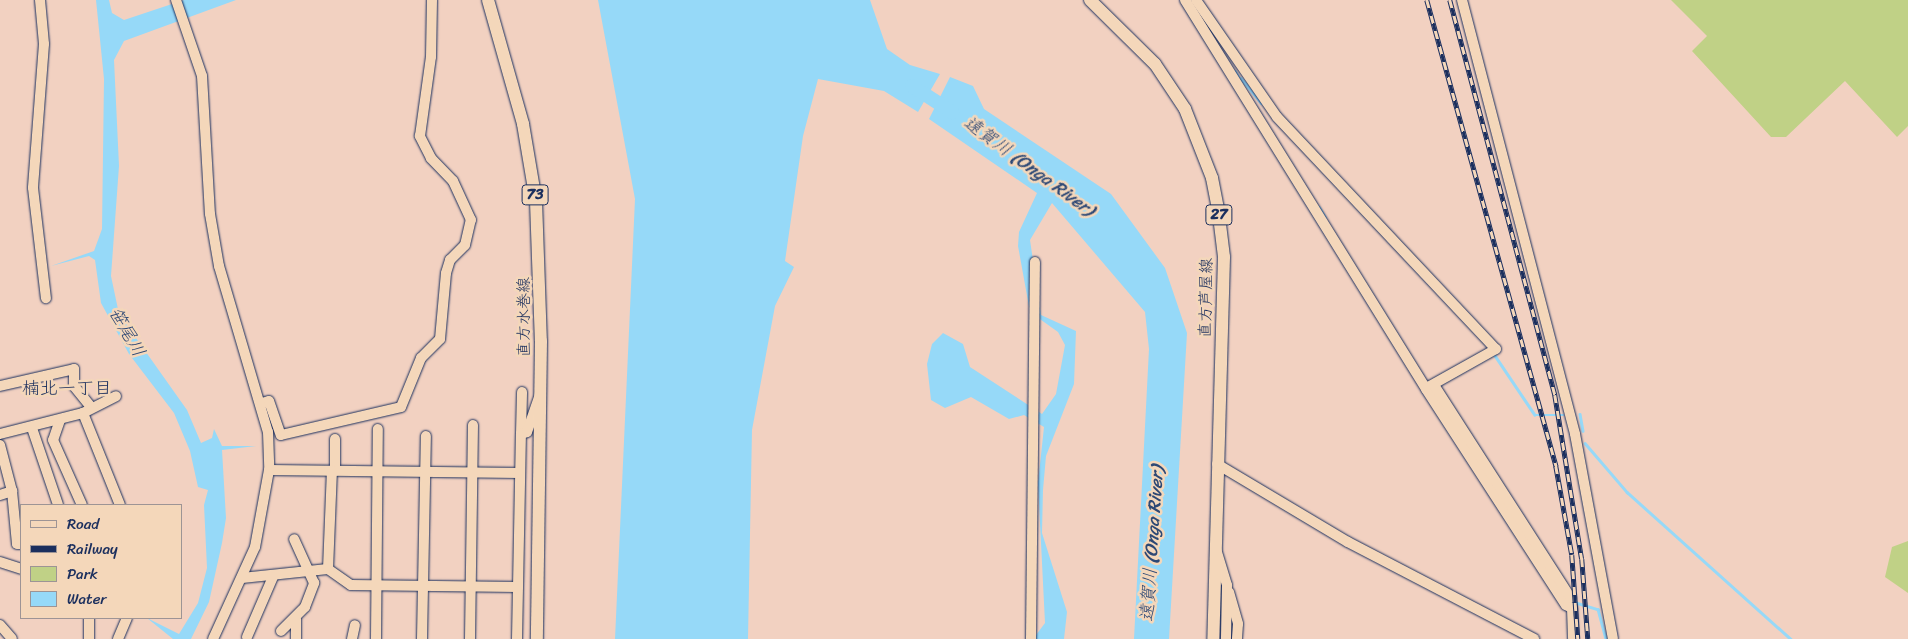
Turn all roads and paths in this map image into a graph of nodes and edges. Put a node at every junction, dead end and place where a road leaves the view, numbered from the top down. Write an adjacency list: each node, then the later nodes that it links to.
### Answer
1 (40, 0): 10 (street)
2 (176, 0): 15 (street)
3 (432, 0): 15 (street)
4 (488, 0): 13 (main road, 直方水巻線 / 73)
5 (1185, 0): 76 (street)
6 (1196, 0): 52 (street)
7 (1462, 0): 77 (street)
8 (1093, 2): 26 (main road, 直方芦屋線 / 27)
9 (1035, 262): 71 (street)
10 (46, 298)
11 (0, 386): 16 (street)
12 (522, 392): 22 (street)
13 (540, 395): 22 (street); 70 (main road, 直方水巻線 / 73)
14 (116, 396): 16 (street)
15 (262, 403): 27 (street)
16 (88, 411): 17 (street); 37 (street)
17 (60, 420): 19 (street); 36 (street)
18 (473, 425): 31 (street)
19 (32, 428): 21 (street); 35 (street)
20 (378, 429): 29 (street)
21 (0, 434)
22 (521, 434): 32 (street)
23 (426, 436): 30 (street)
24 (335, 439): 28 (street)
25 (0, 445): 33 (street)
26 (1217, 464): 40 (main road, 直方芦屋線 / 27); 75 (street)
27 (269, 470): 28 (street); 46 (street)
28 (334, 471): 29 (street); 43 (street)
29 (377, 472): 30 (street); 47 (street)
30 (426, 472): 31 (street); 48 (street)
31 (472, 473): 32 (street); 49 (street)
32 (520, 473): 50 (street)
33 (12, 492): 34 (street); 39 (street)
34 (0, 495)
35 (58, 504)
36 (82, 504)
37 (120, 504)
38 (294, 539): 44 (street)
39 (20, 544)
40 (1216, 549): 51 (street); 72 (main road, 直方芦屋線 / 27)
41 (0, 562): 42 (street)
42 (20, 569)
43 (328, 569): 44 (street); 47 (street)
44 (312, 573): 45 (street); 55 (street)
45 (273, 577): 46 (street); 59 (street)
46 (242, 578): 63 (street)
47 (377, 586): 48 (street); 66 (street)
48 (424, 586): 49 (street); 67 (street)
49 (470, 587): 50 (street); 68 (street)
50 (518, 587): 69 (street)
51 (1227, 587): 73 (street); 74 (street)
52 (1570, 598)
53 (89, 619): 61 (street)
54 (127, 619): 62 (street)
55 (296, 619): 58 (street); 64 (street)
56 (0, 625): 60 (street)
57 (355, 625): 65 (street)
58 (281, 631)
59 (247, 637)
60 (12, 639)
61 (88, 639)
62 (118, 639)
63 (213, 639)
64 (296, 639)
65 (352, 639)
66 (376, 639)
67 (422, 639)
68 (470, 639)
69 (517, 639)
70 (537, 639)
71 (1031, 639)
72 (1213, 639)
73 (1226, 639)
74 (1237, 639)
75 (1534, 639)
76 (1573, 639)
77 (1613, 639)

